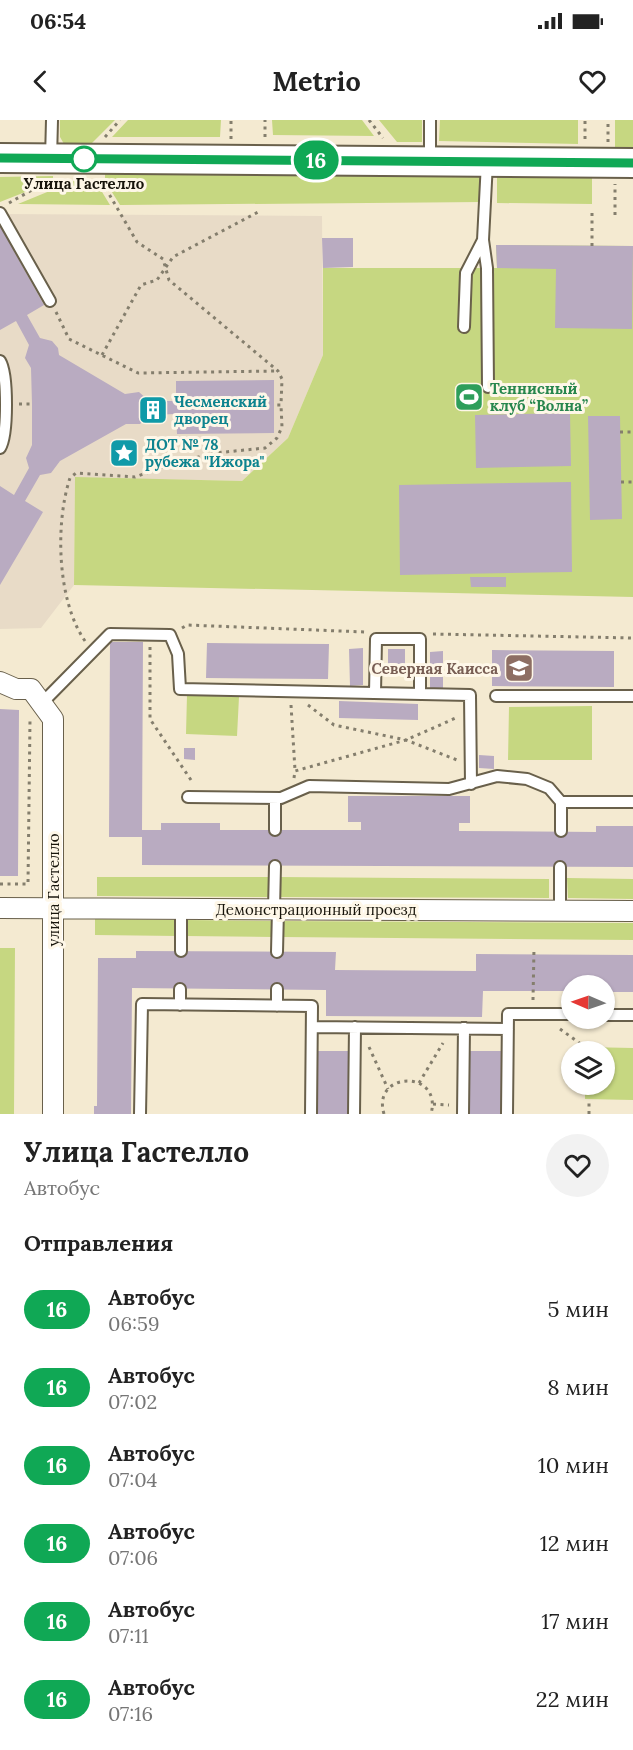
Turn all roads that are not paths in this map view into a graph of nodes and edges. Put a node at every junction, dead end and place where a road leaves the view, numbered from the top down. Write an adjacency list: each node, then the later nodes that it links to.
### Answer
1 (52, 120): 7 (lane)
2 (430, 120): 4 (lane)
3 (0, 158): 7 (street)
4 (430, 161): 5 (street); 7 (street)
5 (487, 162): 6 (street); 9 (lane)
6 (624, 163)
7 (51, 169)
8 (0, 211): 10 (lane)
9 (483, 240): 11 (lane); 13 (lane)
10 (50, 301)
11 (464, 327)
12 (0, 361): 14 (lane)
13 (488, 387)
14 (0, 448)
15 (5, 687): 20 (street)
16 (375, 693): 17 (lane); 17 (lane); 20 (lane)
17 (420, 693): 21 (lane)
18 (496, 696): 19 (lane)
19 (633, 696)
20 (36, 708): 31 (street, улица Гастелло)
21 (471, 784): 23 (lane); 24 (lane)
22 (188, 797): 23 (lane)
23 (275, 798): 26 (lane)
24 (561, 802): 25 (lane); 27 (lane)
25 (633, 802)
26 (275, 830)
27 (561, 831)
28 (275, 866): 33 (lane)
29 (560, 867): 34 (lane)
30 (0, 908): 31 (street, Демонстрационный проезд)
31 (53, 908): 32 (street, Демонстрационный проезд); 49 (street, улица Гастелло)
32 (182, 909): 33 (street, Демонстрационный проезд); 36 (lane)
33 (276, 909): 34 (street, Демонстрационный проезд); 37 (lane)
34 (560, 911): 35 (street, Демонстрационный проезд)
35 (633, 911)
36 (181, 951)
37 (277, 952)
38 (180, 989): 40 (lane)
39 (277, 989): 41 (lane)
40 (180, 1005): 41 (lane); 50 (lane)
41 (277, 1006): 45 (lane)
42 (561, 1014): 48 (lane)
43 (615, 1015): 44 (lane)
44 (633, 1015)
45 (312, 1027): 46 (lane); 51 (lane)
46 (357, 1027): 47 (lane); 52 (lane)
47 (464, 1028): 48 (lane); 53 (lane)
48 (508, 1029): 54 (lane)
49 (52, 1114)
50 (140, 1114)
51 (311, 1114)
52 (354, 1114)
53 (463, 1114)
54 (507, 1114)

